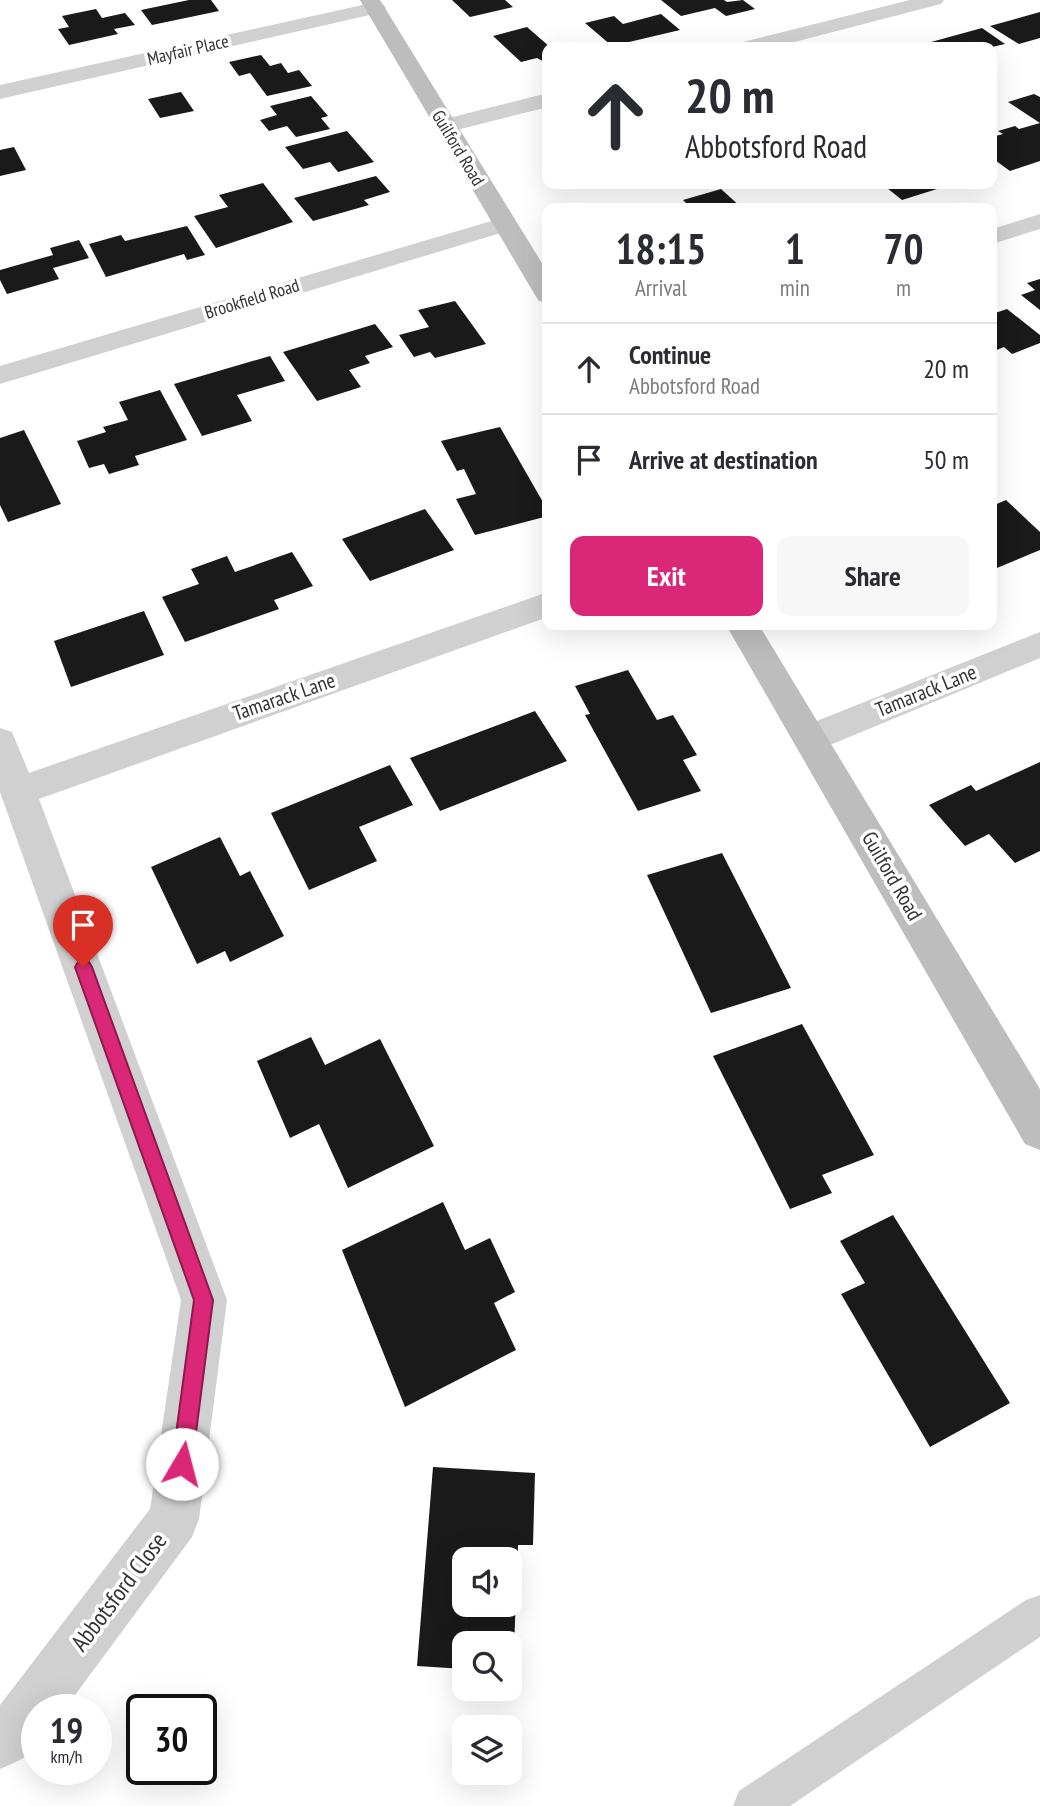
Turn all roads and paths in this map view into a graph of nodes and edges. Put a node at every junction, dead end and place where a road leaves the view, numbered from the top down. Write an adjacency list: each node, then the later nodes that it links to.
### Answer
1 (934, 0): 3 (street)
2 (373, 4): 4 (street, Mayfair Place); 6 (street, Guilford Road)
3 (770, 42)
4 (0, 92)
5 (542, 102): 6 (street)
6 (445, 126): 8 (street, Guilford Road)
7 (1040, 221): 9 (street)
8 (505, 224): 10 (street, Guilford Road); 11 (street, Brookfield Road)
9 (997, 235)
10 (542, 285)
11 (0, 375)
12 (542, 606): 17 (street, Tamarack Lane)
13 (745, 630): 15 (street, Guilford Road)
14 (1040, 644): 15 (street, Tamarack Lane)
15 (811, 738): 18 (street, Guilford Road)
16 (0, 742): 17 (street)
17 (20, 790): 20 (street, Abbotsford Close)
18 (1040, 1129)
19 (1040, 1614): 21 (lane)
20 (0, 1741)
21 (779, 1799)

